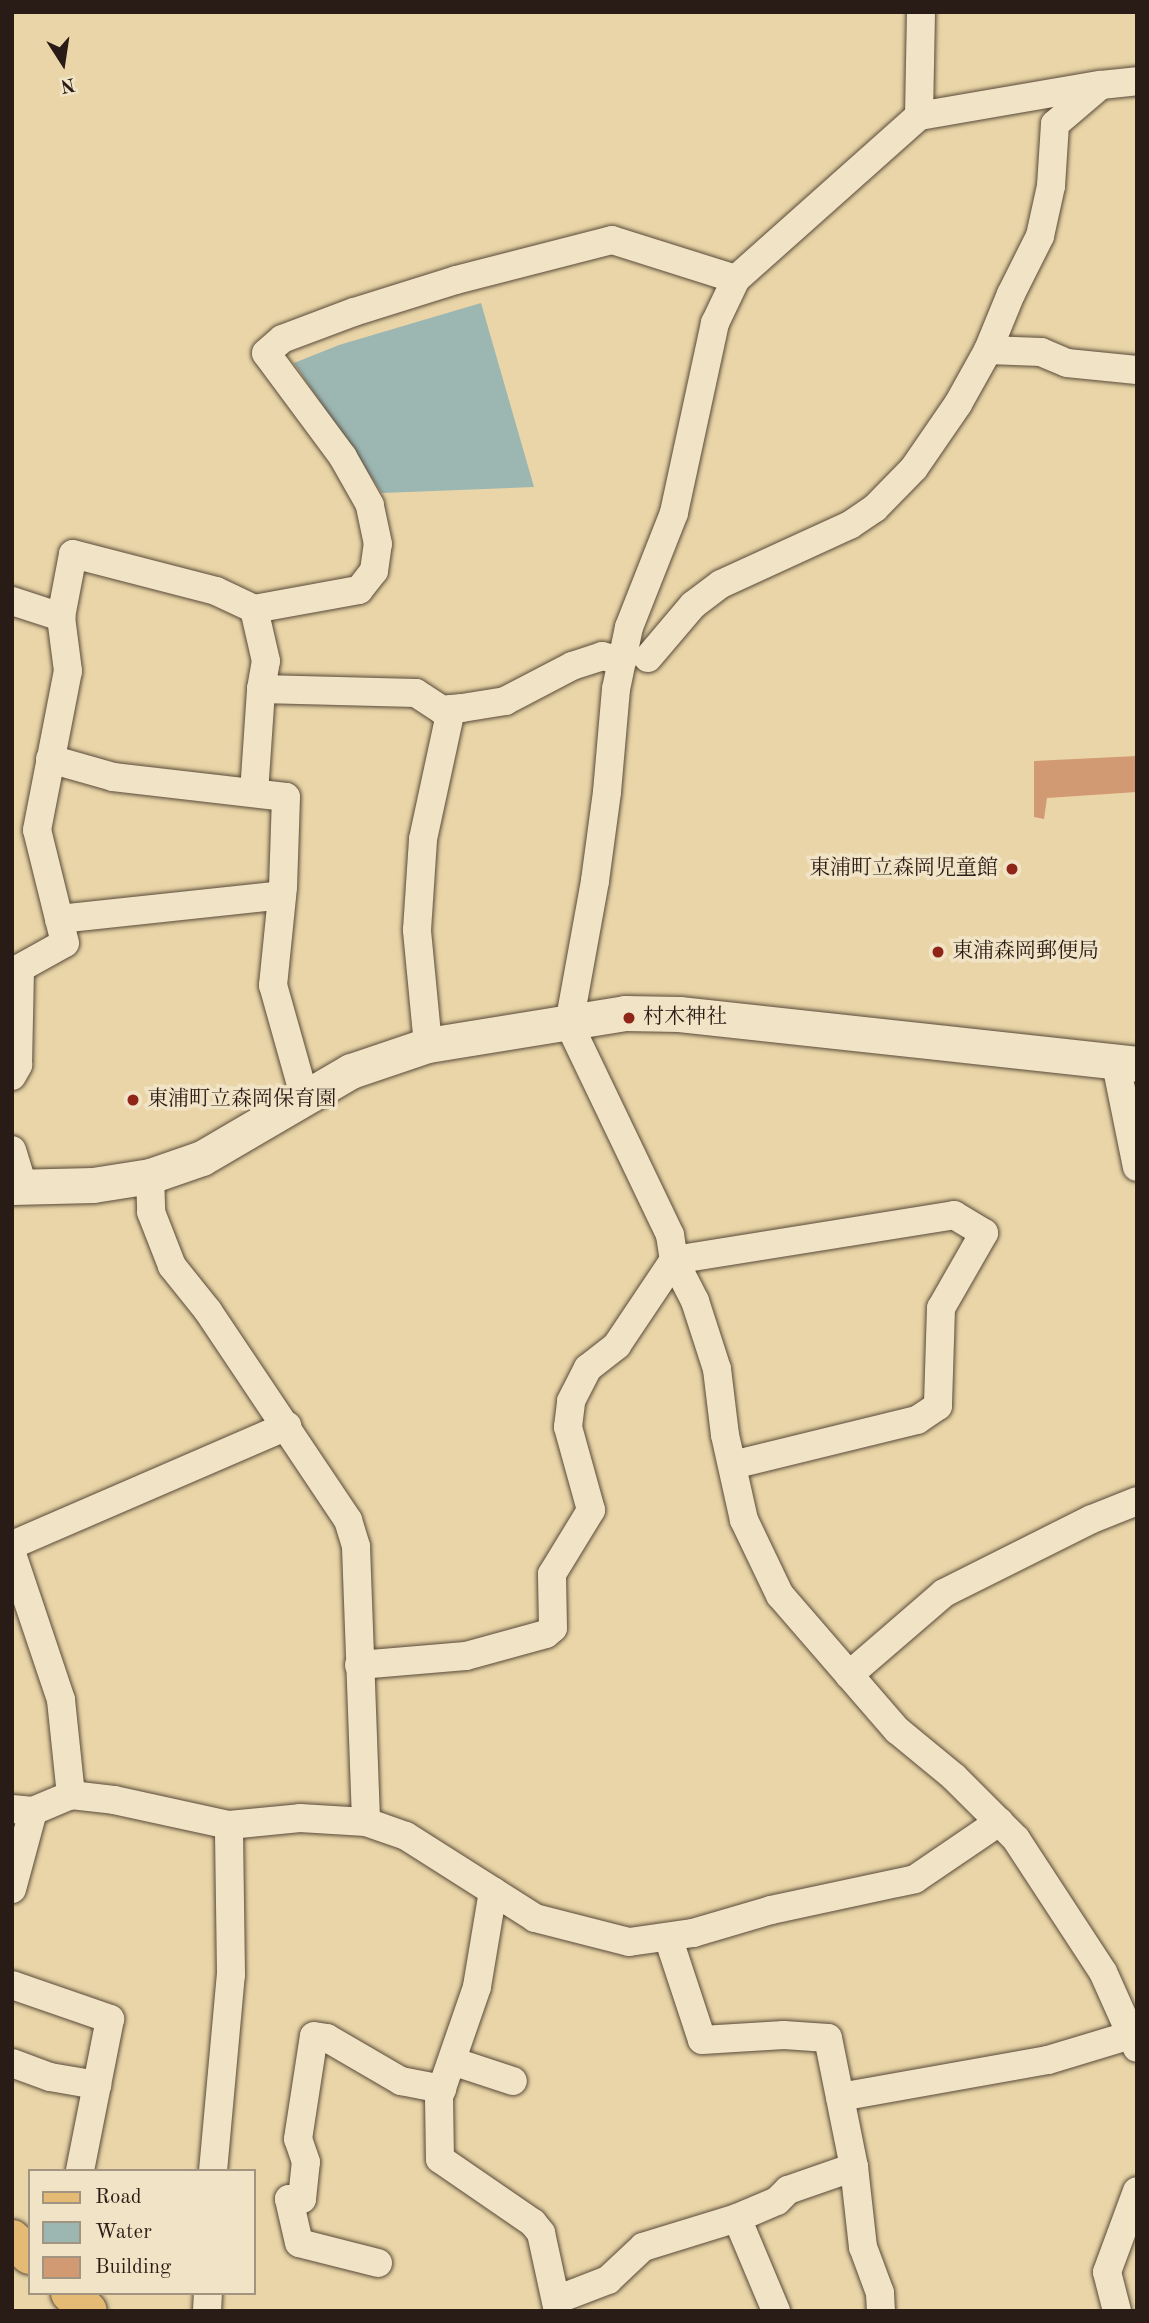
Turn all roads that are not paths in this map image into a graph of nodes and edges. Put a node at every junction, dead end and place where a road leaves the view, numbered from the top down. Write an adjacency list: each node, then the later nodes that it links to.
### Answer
1 (921, 12): 4 (street)
2 (1137, 81): 3 (street)
3 (1101, 85): 4 (street); 6 (street)
4 (919, 116): 5 (street)
5 (736, 279): 9 (street); 11 (street)
6 (988, 350): 7 (street); 11 (street)
7 (1137, 370)
8 (12, 601): 10 (street)
9 (254, 609): 10 (street); 12 (street)
10 (61, 617): 14 (street)
11 (635, 660): 13 (street); 18 (street)
12 (261, 689): 13 (street); 15 (street)
13 (451, 709): 19 (street)
14 (50, 759): 15 (street); 17 (street)
15 (254, 793): 16 (street)
16 (282, 895): 17 (street); 22 (street)
17 (59, 919): 21 (street)
18 (569, 1024): 19 (street); 20 (street); 27 (street)
19 (428, 1045): 22 (street)
20 (1126, 1064): 24 (street)
21 (12, 1076)
22 (305, 1099): 25 (street)
23 (12, 1150): 26 (street)
24 (1137, 1167)
25 (150, 1176): 26 (street); 28 (street)
26 (18, 1186)
27 (674, 1260): 29 (street); 29 (street); 33 (street)
28 (287, 1426): 31 (street); 33 (street)
29 (732, 1465): 34 (street)
30 (1137, 1501): 34 (street)
31 (12, 1545)
32 (12, 1554): 35 (street)
33 (359, 1665): 37 (street)
34 (849, 1675): 38 (street)
35 (71, 1795): 36 (street); 39 (street)
36 (22, 1810): 40 (street)
37 (366, 1822): 39 (street); 41 (street)
38 (999, 1822): 42 (street); 44 (street)
39 (229, 1825): 53 (street)
40 (12, 1889)
41 (493, 1891): 42 (street); 45 (street)
42 (668, 1937): 50 (street)
43 (12, 1985): 48 (street)
44 (1134, 2041): 50 (street)
45 (452, 2061): 47 (street); 49 (street)
46 (12, 2063): 48 (street)
47 (513, 2081)
48 (97, 2085): 52 (street)
49 (442, 2089): 58 (street); 60 (street)
50 (840, 2097): 51 (street)
51 (854, 2167): 55 (street); 63 (street)
52 (80, 2169)
53 (213, 2169)
54 (1137, 2192): 64 (street)
55 (737, 2218): 60 (street); 62 (street)
56 (12, 2239): 57 (main road)
57 (28, 2253)
58 (378, 2263)
59 (71, 2295): 61 (main road)
60 (557, 2305)
61 (88, 2311)
62 (776, 2311)
63 (881, 2311)
64 (1117, 2311)

